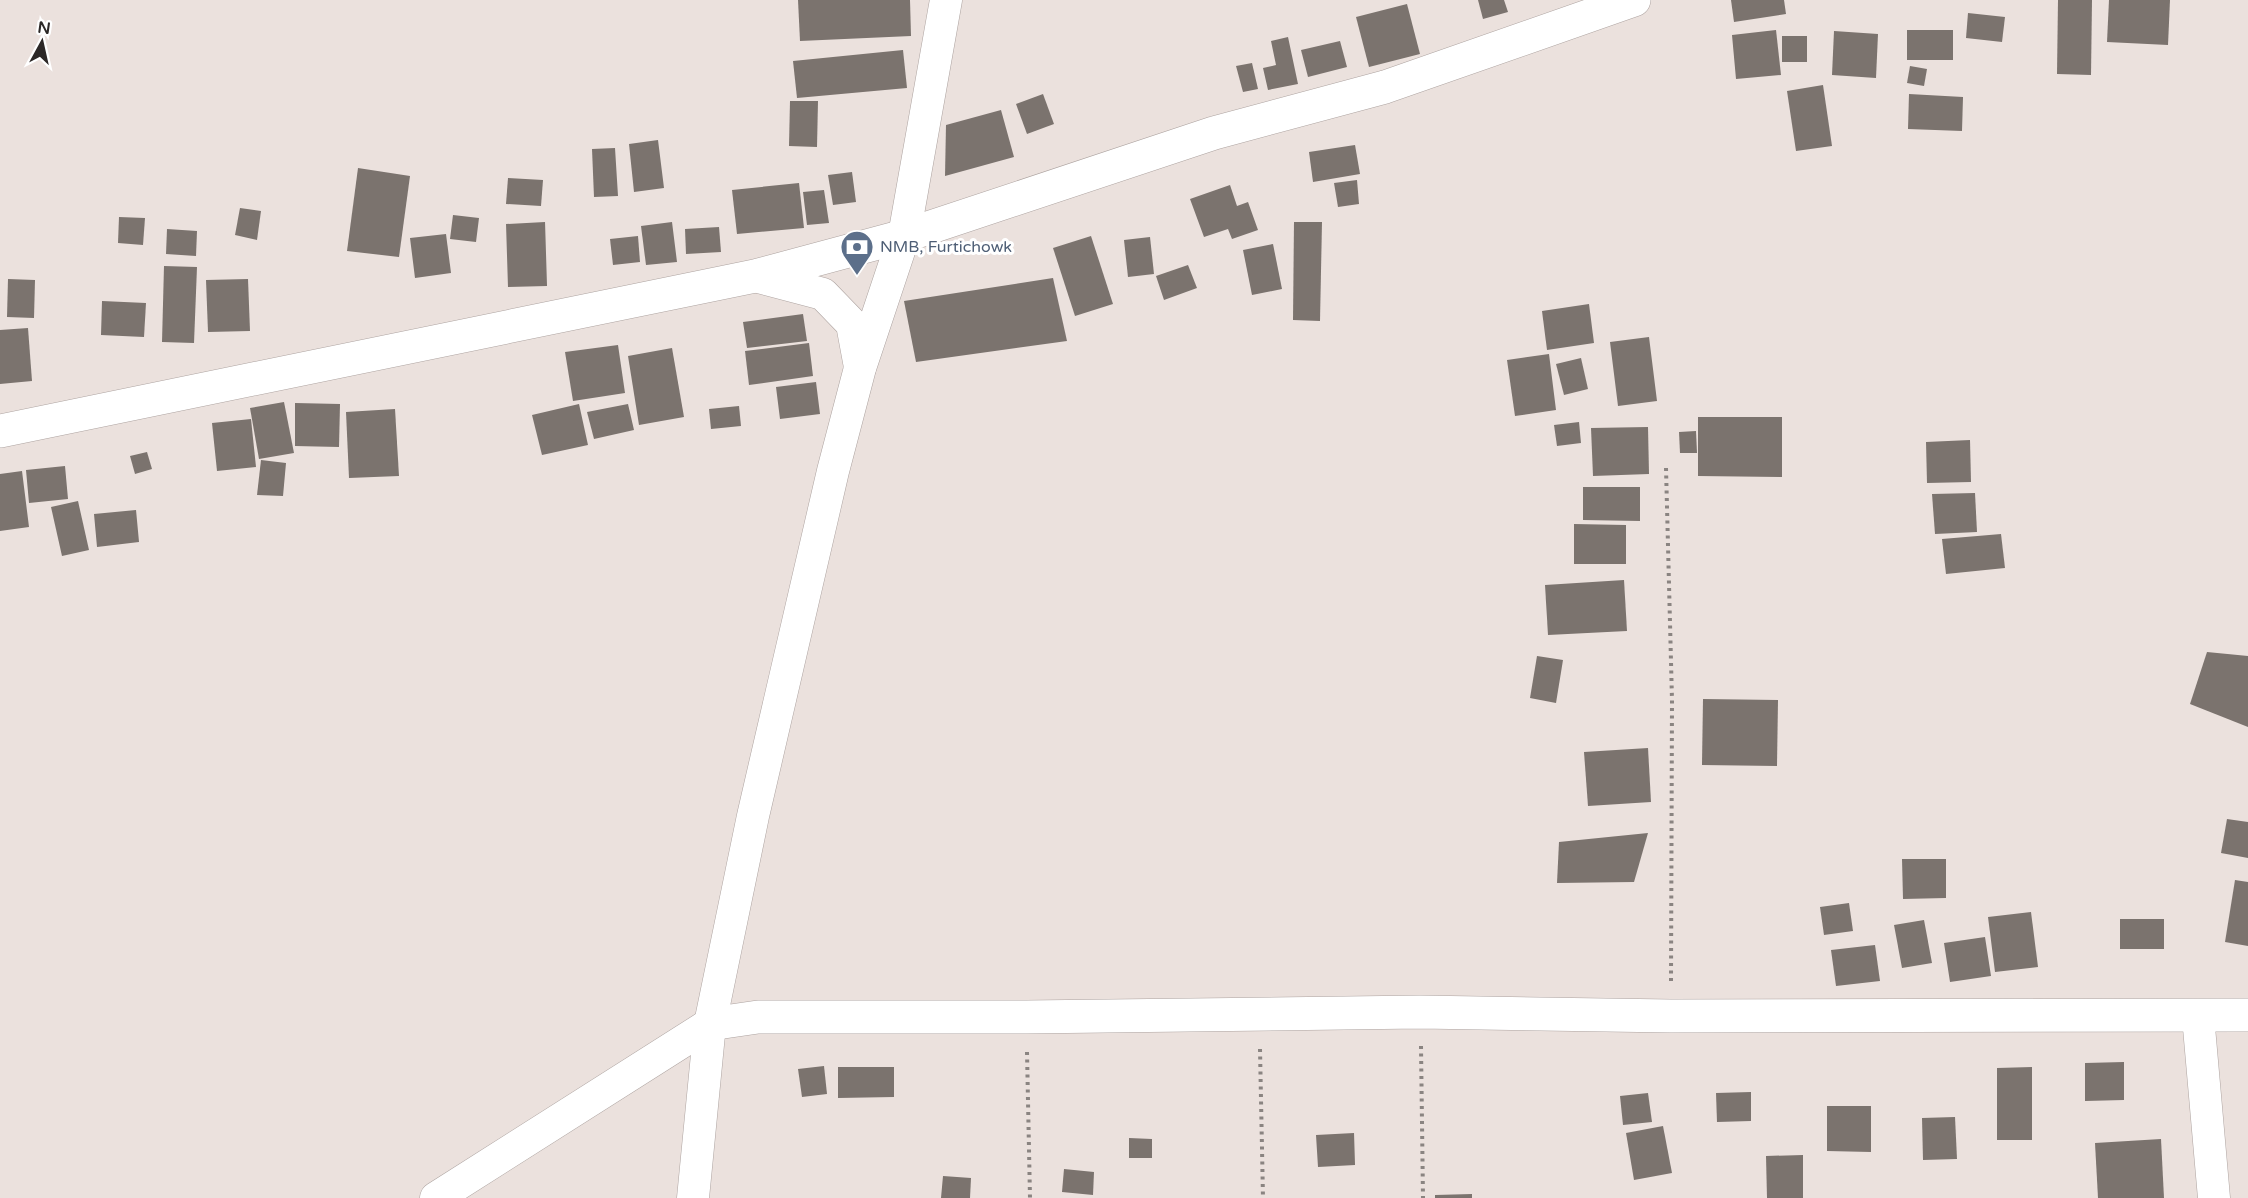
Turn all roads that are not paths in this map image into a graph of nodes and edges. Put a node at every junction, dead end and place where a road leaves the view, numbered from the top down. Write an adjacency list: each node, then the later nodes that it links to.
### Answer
1 (946, 0): 3 (street)
2 (1634, 0): 3 (street)
3 (904, 236): 4 (street); 5 (street)
4 (755, 276): 5 (street); 6 (street)
5 (860, 368): 9 (street)
6 (0, 431)
7 (2248, 1015): 8 (street)
8 (2198, 1016): 9 (street); 12 (street)
9 (710, 1024): 10 (street); 11 (street)
10 (436, 1198)
11 (693, 1198)
12 (2214, 1198)

